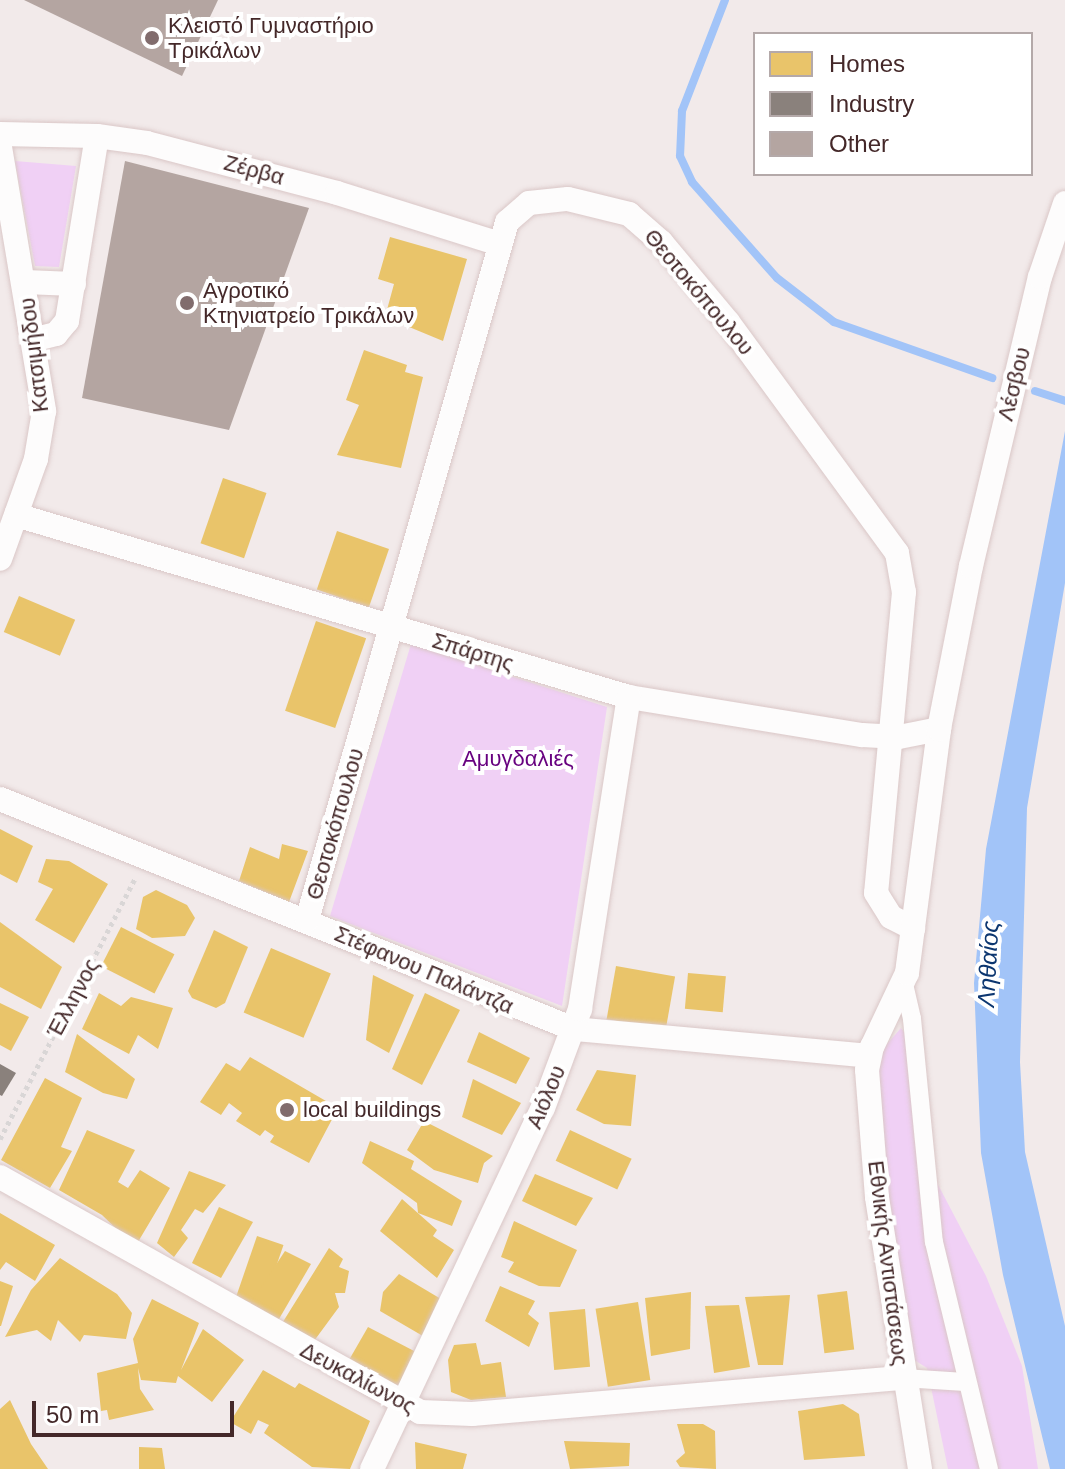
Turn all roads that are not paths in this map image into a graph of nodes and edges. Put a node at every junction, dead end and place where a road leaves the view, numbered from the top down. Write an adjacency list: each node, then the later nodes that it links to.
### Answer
1 (0, 134): 2 (street, Ζέρβα)
2 (97, 136): 5 (street, Ζέρβα); 7 (street)
3 (0, 147): 6 (street, Κατσιμήδου)
4 (1065, 203): 13 (street, Λέσβου)
5 (500, 244): 11 (street, Θεοτοκόπουλου); 14 (street, Θεοτοκόπουλου)
6 (25, 282): 7 (street); 8 (street, Κατσιμήδου)
7 (74, 284): 8 (street)
8 (36, 339): 9 (street, Κατσιμήδου)
9 (16, 515): 10 (street, Κατσιμήδου); 11 (street, Σπάρτης)
10 (0, 559)
11 (391, 627): 12 (street, Σπάρτης); 16 (street, Θεοτοκόπουλου)
12 (629, 697): 14 (street, Σπάρτης); 19 (street, Αιόλου)
13 (939, 729): 14 (street, Σπάρτης); 17 (street, Λέσβου)
14 (891, 738): 17 (street, Θεοτοκόπουλου)
15 (0, 799): 16 (street, Στέφανου Παλάντζα)
16 (307, 920): 19 (street, Στέφανου Παλάντζα)
17 (913, 928): 18 (street, Λέσβου)
18 (904, 984): 20 (street, Λέσβου); 23 (street)
19 (574, 1029): 20 (street, Στέφανου Παλάντζα); 24 (street, Αιόλου)
20 (869, 1056): 22 (street, Εθνικής Αντιστάσεως)
21 (0, 1177): 24 (street, Δευκαλίωνος)
22 (903, 1378): 23 (street); 24 (street, Δευκαλίωνος); 26 (street, Εθνικής Αντιστάσεως)
23 (965, 1382): 27 (street)
24 (400, 1404): 25 (street, Αιόλου)
25 (372, 1469)
26 (920, 1469)
27 (989, 1469)

